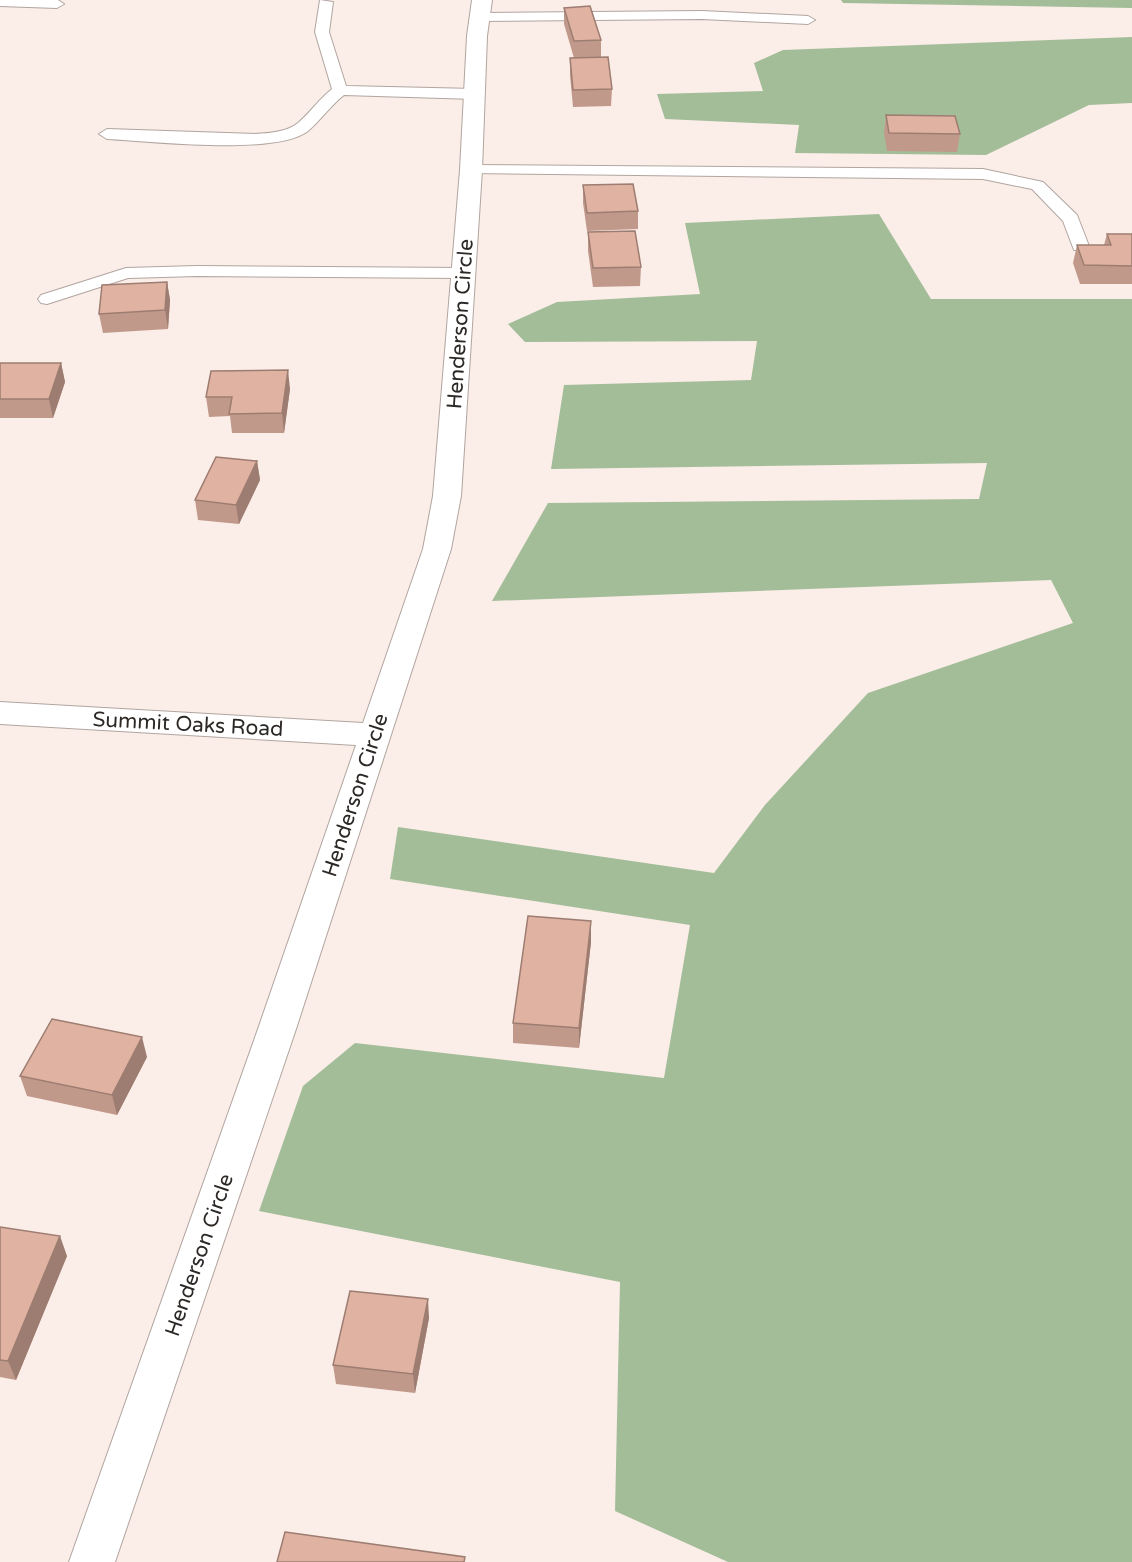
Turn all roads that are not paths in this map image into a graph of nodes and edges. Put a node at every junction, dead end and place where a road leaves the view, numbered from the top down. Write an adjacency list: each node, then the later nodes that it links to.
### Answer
1 (0, 2): 3 (lane)
2 (326, 2): 6 (lane)
3 (57, 4)
4 (481, 8): 5 (lane); 7 (street, Henderson Circle)
5 (808, 20)
6 (340, 90): 7 (lane); 8 (lane)
7 (475, 94): 9 (street, Henderson Circle)
8 (107, 134)
9 (471, 170): 10 (lane); 11 (street, Henderson Circle)
10 (1080, 246)
11 (463, 273): 12 (lane); 14 (street, Henderson Circle)
12 (46, 299)
13 (0, 713): 14 (street, Summit Oaks Road)
14 (375, 735): 15 (street, Henderson Circle)
15 (92, 1562)

